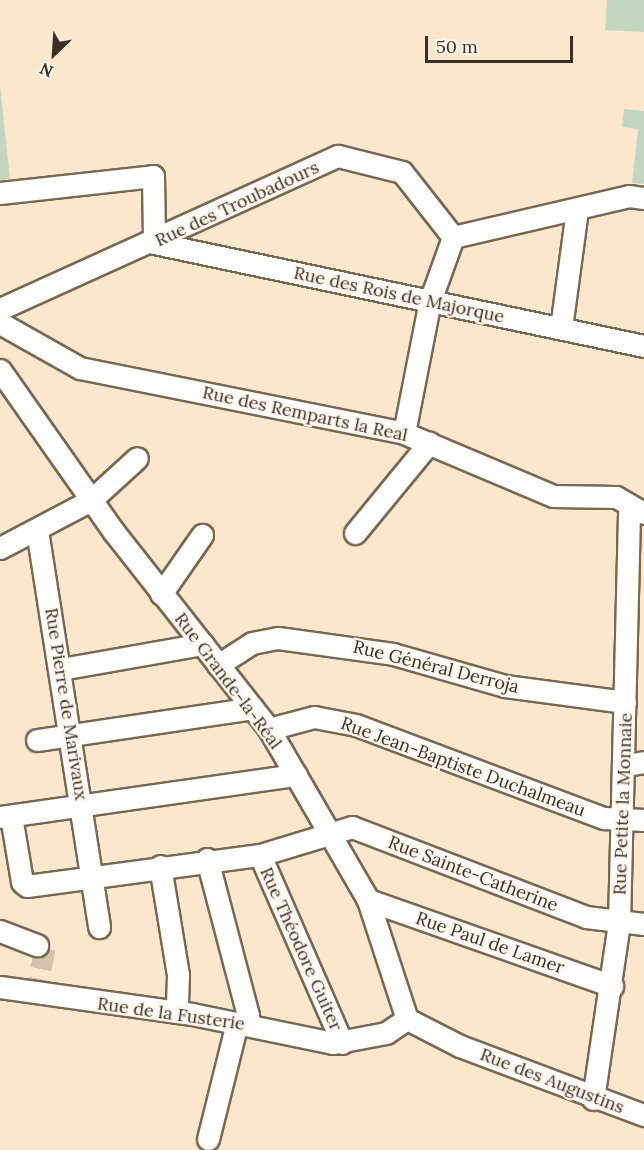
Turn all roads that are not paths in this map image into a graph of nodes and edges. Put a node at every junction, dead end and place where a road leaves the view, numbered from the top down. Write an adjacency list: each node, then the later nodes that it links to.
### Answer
1 (0, 193): 5 (street)
2 (644, 198): 3 (street)
3 (577, 210): 4 (street); 9 (street)
4 (453, 237): 5 (street, Rue des Troubadours); 6 (street)
5 (154, 243): 6 (street, Rue des Rois de Majorque); 7 (street, Rue des Troubadours)
6 (430, 301): 9 (street, Rue des Rois de Majorque); 12 (street)
7 (0, 309)
8 (0, 323): 12 (street, Rue des Remparts la Real)
9 (561, 328): 10 (street, Rue des Rois de Majorque)
10 (644, 346)
11 (0, 370): 15 (street, Rue Grande-la-Réal)
12 (405, 433): 13 (street, Rue des Remparts la Real)
13 (429, 443): 16 (street, Rue des Remparts la Real); 18 (street)
14 (137, 459): 15 (street)
15 (91, 500): 17 (street); 21 (street, Rue Grande-la-Réal)
16 (636, 510): 25 (street, Rue Petite la Monnaie)
17 (37, 531): 20 (street); 24 (street, Rue Pierre de Marivaux)
18 (355, 532)
19 (202, 535): 21 (street)
20 (0, 548)
21 (161, 594): 22 (street, Rue Grande-la-Réal)
22 (203, 644): 23 (street, Rue Grande-la-Réal); 24 (street)
23 (218, 665): 25 (street, Rue Général Derroja); 26 (street, Rue Grande-la-Réal)
24 (61, 669): 28 (street, Rue Pierre de Marivaux)
25 (625, 702): 30 (street, Rue Petite la Monnaie)
26 (253, 708): 27 (street, Rue Grande-la-Réal); 28 (street)
27 (269, 729): 31 (street, Rue Grande-la-Réal); 34 (street, Rue Jean-Baptiste Duchalmeau)
28 (69, 736): 29 (street); 32 (street, Rue Pierre de Marivaux)
29 (37, 740)
30 (635, 763): 34 (street, Rue Petite la Monnaie)
31 (296, 775): 32 (street); 36 (street, Rue Grande-la-Réal)
32 (82, 805): 33 (street); 40 (street, Rue Pierre de Marivaux)
33 (6, 816): 40 (street, Rue Sainte-Catherine)
34 (622, 819): 35 (street, Rue Jean-Baptiste Duchalmeau); 42 (street, Rue Petite la Monnaie)
35 (644, 820)
36 (329, 837): 37 (street, Rue Sainte-Catherine); 41 (street, Rue Grande-la-Réal); 42 (street, Rue Sainte-Catherine)
37 (260, 855): 38 (street, Rue Sainte-Catherine); 52 (street, Rue Théodore Guiter)
38 (207, 859): 39 (street, Rue Sainte-Catherine); 51 (street)
39 (160, 866): 40 (street, Rue Sainte-Catherine); 49 (street)
40 (92, 878): 44 (street, Rue Pierre de Marivaux)
41 (368, 900): 47 (street, Rue Paul de Lamer); 50 (street, Rue Grande-la-Réal)
42 (620, 924): 43 (street, Rue Sainte-Catherine); 47 (street, Rue Petite la Monnaie)
43 (644, 924)
44 (99, 927)
45 (0, 931): 46 (street)
46 (37, 945)
47 (612, 986): 53 (street, Rue Petite la Monnaie)
48 (0, 987): 49 (street, Rue de la Fusterie)
49 (177, 1012): 51 (street, Rue de la Fusterie)
50 (407, 1019): 52 (street); 53 (street, Rue des Augustins)
51 (242, 1024): 52 (street, Rue de la Fusterie); 55 (street)
52 (342, 1043)
53 (593, 1099): 54 (street, Rue des Augustins)
54 (644, 1114)
55 (208, 1139)

